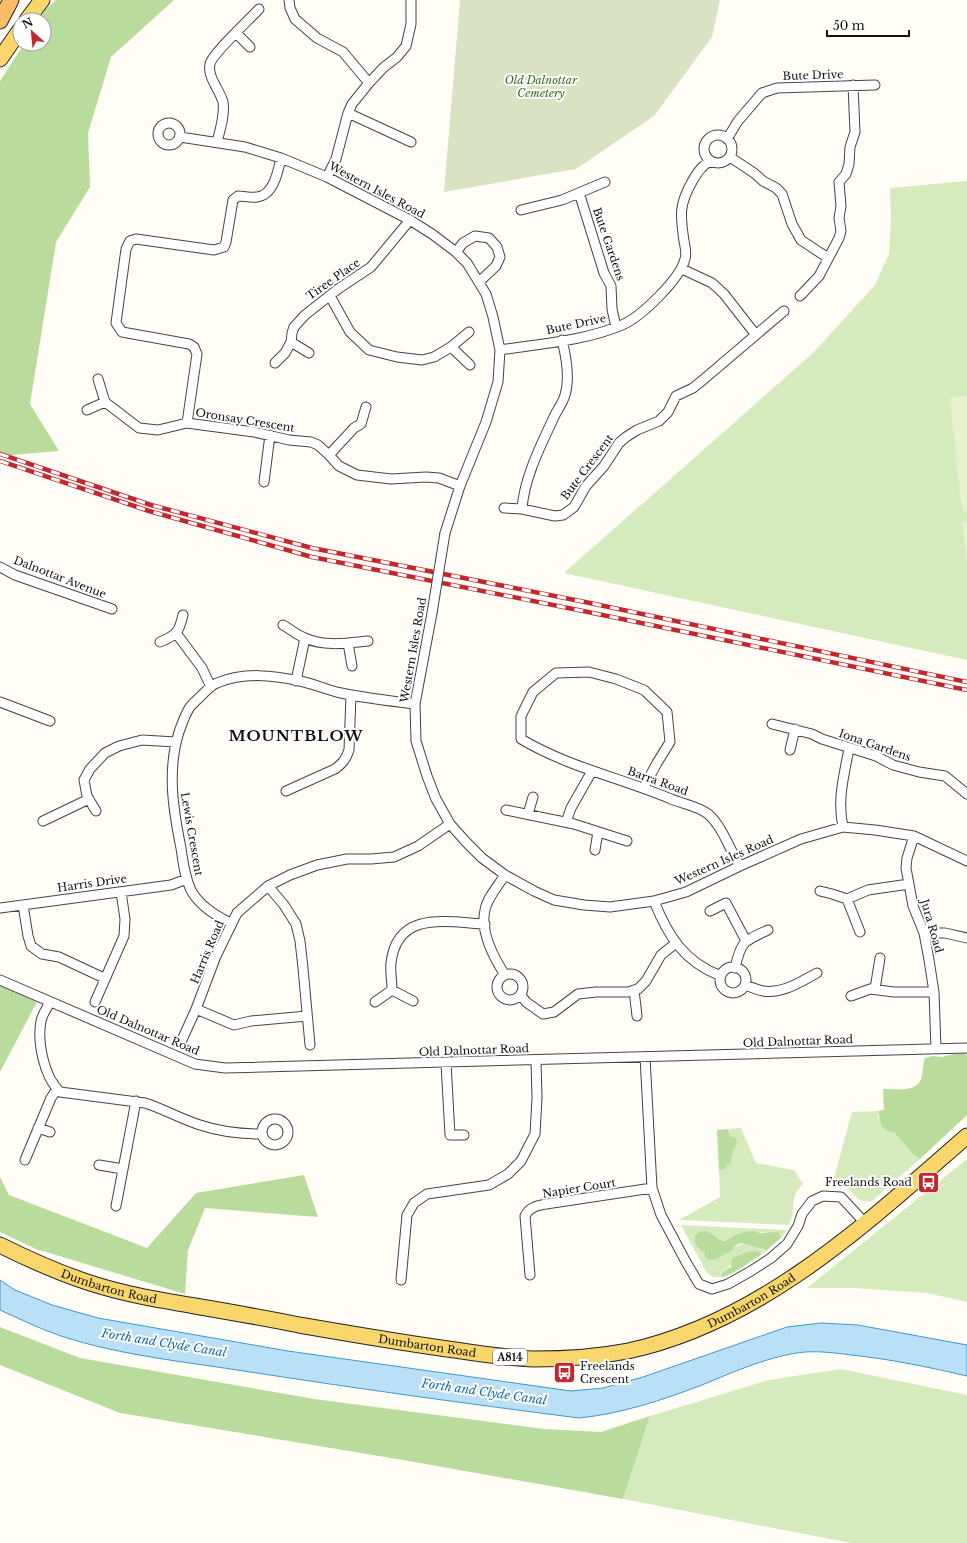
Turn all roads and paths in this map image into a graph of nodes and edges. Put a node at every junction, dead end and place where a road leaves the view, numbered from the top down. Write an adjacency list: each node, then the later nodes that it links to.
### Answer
1 (11, 0): 7 (highway)
2 (42, 0): 6 (main road)
3 (289, 0): 12 (street)
4 (411, 0): 12 (street)
5 (259, 9): 8 (street)
6 (33, 12)
7 (0, 21)
8 (236, 34): 10 (street); 18 (street)
9 (12, 42): 11 (main road)
10 (250, 47)
11 (0, 60)
12 (369, 83): 15 (street)
13 (853, 85): 14 (street, Bute Drive); 17 (street, Bute Drive); 29 (street)
14 (876, 85)
15 (348, 113): 19 (street); 23 (street)
16 (180, 137): 18 (street, Western Isles Road)
17 (727, 139): 20 (street); 22 (street)
18 (217, 142): 21 (street, Western Isles Road)
19 (411, 142)
20 (730, 157): 22 (street); 29 (street)
21 (281, 158): 23 (street, Western Isles Road); 49 (street, Oronsay Crescent)
22 (711, 161): 30 (street)
23 (327, 177): 27 (street, Western Isles Road)
24 (605, 182): 25 (street)
25 (578, 194): 26 (street); 35 (street, Bute Gardens)
26 (521, 210)
27 (410, 220): 28 (street, Western Isles Road); 32 (street, Tiree Place)
28 (456, 252): 31 (street, Western Isles Road); 31 (street)
29 (828, 258): 33 (street)
30 (682, 269): 35 (street, Bute Drive); 37 (street)
31 (479, 282): 41 (street, Western Isles Road)
32 (330, 296): 39 (street, Tiree Place); 40 (street)
33 (800, 296)
34 (784, 311): 37 (street, Bute Crescent)
35 (616, 327): 38 (street, Bute Drive)
36 (469, 332): 40 (street)
37 (756, 335): 55 (street, Bute Crescent)
38 (562, 340): 41 (street, Bute Drive); 55 (street)
39 (291, 342): 42 (street); 43 (street, Tiree Place)
40 (451, 347): 44 (street)
41 (500, 350): 53 (street, Western Isles Road)
42 (309, 353)
43 (275, 363)
44 (470, 364)
45 (98, 379): 46 (street)
46 (105, 402): 48 (street); 49 (street)
47 (366, 408): 51 (street)
48 (87, 410)
49 (187, 423): 50 (street, Oronsay Crescent)
50 (270, 435): 51 (street, Oronsay Crescent); 52 (street)
51 (329, 454): 53 (street, Oronsay Crescent)
52 (264, 482)
53 (460, 486): 70 (street, Western Isles Road, bridge)
54 (504, 508): 55 (street, Bute Crescent)
55 (522, 509)
56 (0, 567): 57 (street, Dalnottar Avenue)
57 (112, 610)
58 (183, 614): 60 (street)
59 (283, 625): 61 (street)
60 (176, 633): 63 (street); 67 (street)
61 (305, 638): 64 (street); 66 (street)
62 (368, 641): 64 (street)
63 (160, 642)
64 (348, 643): 65 (street)
65 (352, 666)
66 (296, 680): 67 (street, Lewis Crescent); 68 (street, Lewis Crescent)
67 (211, 687): 74 (street, Lewis Crescent)
68 (350, 695): 70 (street, Lewis Crescent); 79 (street)
69 (0, 702): 71 (street)
70 (415, 704): 88 (street, Western Isles Road)
71 (50, 721)
72 (772, 724): 73 (street, Iona Gardens)
73 (795, 729): 75 (street, Iona Gardens); 76 (street)
74 (176, 742): 82 (street); 97 (street, Lewis Crescent)
75 (849, 749): 80 (street, Iona Gardens); 89 (street)
76 (790, 750)
77 (592, 771): 78 (street, Barra Road); 78 (street, Barra Road); 87 (street)
78 (644, 787): 95 (street, Barra Road)
79 (286, 791)
80 (967, 794)
81 (533, 797): 85 (street)
82 (89, 799): 84 (street); 86 (street)
83 (506, 810): 85 (street)
84 (96, 811)
85 (528, 814): 87 (street)
86 (43, 822)
87 (566, 822): 90 (street)
88 (450, 824): 96 (street, Western Isles Road); 99 (street, Harris Road)
89 (843, 827): 91 (street, Western Isles Road); 95 (street, Western Isles Road)
90 (598, 832): 92 (street); 93 (street)
91 (914, 836): 94 (street, Western Isles Road); 98 (street, Jura Road)
92 (627, 841)
93 (595, 850)
94 (967, 861)
95 (740, 866): 103 (street, Western Isles Road)
96 (505, 875): 103 (street, Western Isles Road); 108 (street)
97 (187, 879): 101 (street, Harris Drive); 107 (street, Lewis Crescent)
98 (909, 884): 102 (street); 111 (street, Jura Road)
99 (268, 886): 107 (street, Harris Road); 134 (street)
100 (820, 891): 102 (street)
101 (121, 892): 104 (street, Harris Drive); 120 (street)
102 (846, 899): 110 (street)
103 (654, 901): 114 (street)
104 (23, 905): 105 (street, Harris Drive); 120 (street)
105 (0, 908)
106 (710, 911): 113 (street)
107 (231, 923): 133 (street, Harris Road)
108 (484, 924): 118 (street); 124 (street)
109 (768, 930): 113 (street)
110 (860, 932)
111 (924, 934): 112 (street); 126 (street, Jura Road)
112 (967, 938)
113 (746, 941): 116 (street)
114 (676, 943): 119 (street); 125 (street)
115 (880, 958): 123 (street)
116 (735, 968): 119 (street); 122 (street)
117 (818, 973): 122 (street)
118 (505, 975): 127 (street); 127 (street)
119 (721, 976): 122 (street)
120 (104, 978): 131 (street)
121 (0, 980): 130 (street, Old Dalnottar Road)
122 (745, 985)
123 (876, 989): 126 (street); 128 (street)
124 (392, 990): 129 (street); 132 (street)
125 (634, 990): 127 (street); 135 (street)
126 (934, 992): 138 (street, Jura Road)
127 (520, 995)
128 (851, 996)
129 (413, 1001)
130 (50, 1002): 142 (street, Old Dalnottar Road); 143 (street)
131 (95, 1002)
132 (375, 1002)
133 (196, 1009): 134 (street); 136 (street, Harris Road)
134 (307, 1016): 137 (street)
135 (637, 1016)
136 (181, 1042)
137 (310, 1045)
138 (936, 1048): 139 (street, Old Dalnottar Road); 140 (street, Old Dalnottar Road)
139 (967, 1048)
140 (645, 1057): 141 (street, Old Dalnottar Road); 153 (street)
141 (536, 1060): 142 (street, Old Dalnottar Road); 158 (street)
142 (446, 1063): 148 (street)
143 (57, 1089): 144 (street); 145 (street)
144 (136, 1101): 147 (street); 152 (street)
145 (38, 1128): 146 (street); 150 (street)
146 (50, 1132)
147 (262, 1134)
148 (464, 1135)
149 (967, 1136): 155 (main road, Dumbarton Road / A814)
150 (25, 1160)
151 (99, 1165): 152 (street)
152 (123, 1169): 154 (street)
153 (652, 1188): 155 (street); 157 (street, Napier Court)
154 (116, 1206)
155 (865, 1223): 156 (main road, Dumbarton Road / A814)
156 (0, 1246)
157 (530, 1275)
158 (401, 1280)

